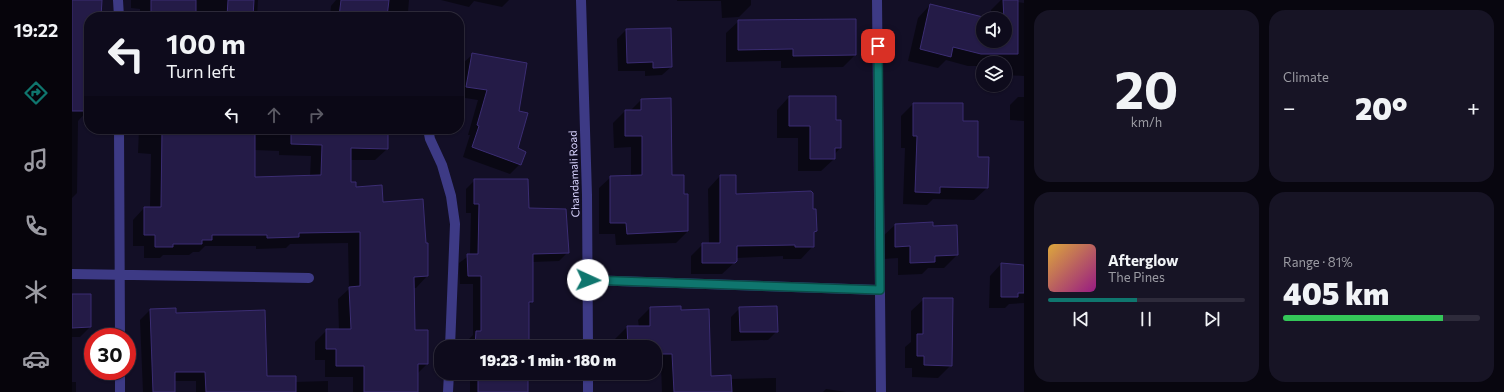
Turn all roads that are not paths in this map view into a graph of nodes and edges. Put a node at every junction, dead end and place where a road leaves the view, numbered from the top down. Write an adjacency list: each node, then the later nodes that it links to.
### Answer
1 (118, 0): 4 (street)
2 (581, 0): 10 (street, Chandamali Road)
3 (877, 0): 11 (street)
4 (118, 12)
5 (119, 134): 8 (street)
6 (429, 134): 13 (street)
7 (72, 274): 8 (street)
8 (120, 274): 9 (street); 12 (street)
9 (309, 278)
10 (588, 280): 11 (street); 14 (street, Chandamali Road)
11 (880, 290): 21 (street)
12 (120, 328)
13 (450, 340)
14 (588, 340)
15 (120, 380): 18 (street)
16 (449, 380): 19 (street)
17 (588, 380): 20 (street)
18 (120, 392)
19 (448, 392)
20 (588, 392)
21 (881, 392)

